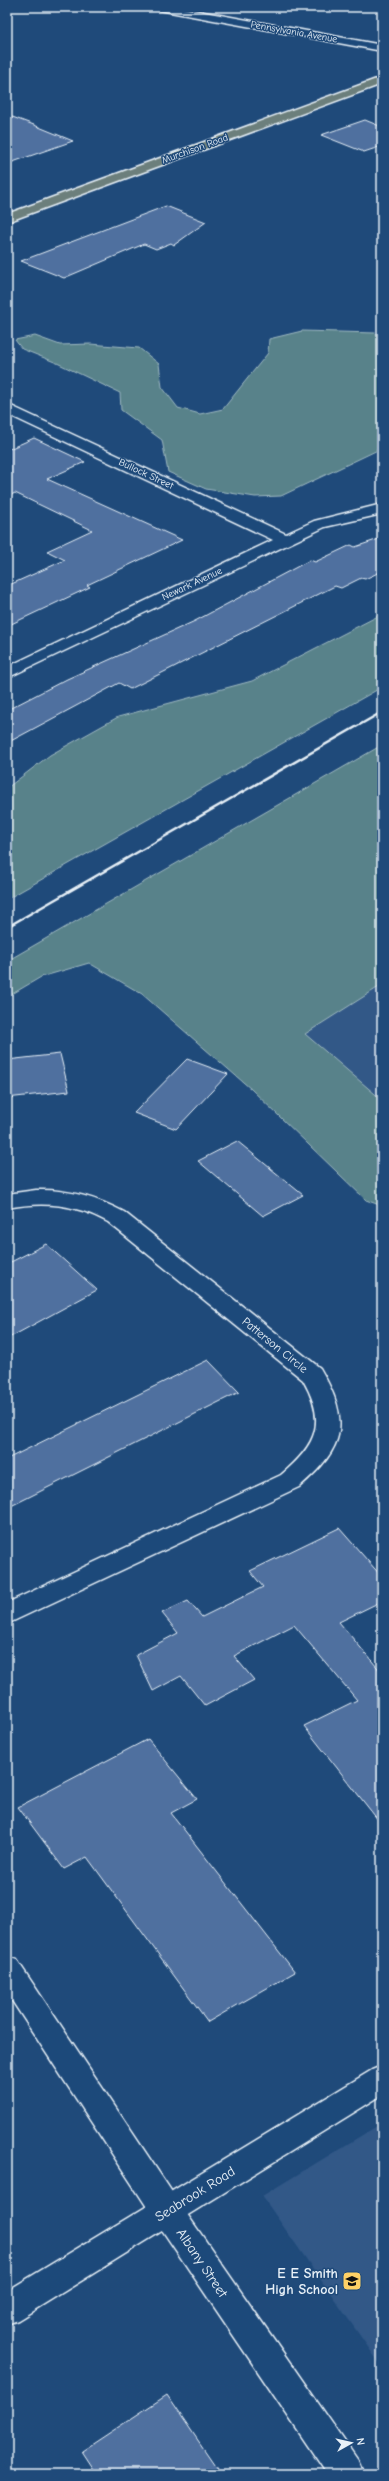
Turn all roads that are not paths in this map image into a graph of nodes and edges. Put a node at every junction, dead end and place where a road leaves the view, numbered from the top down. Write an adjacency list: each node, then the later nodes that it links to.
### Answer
1 (159, 7): 2 (street, Pennsylvania Avenue)
2 (382, 48)
3 (382, 80): 4 (main road, Murchison Road)
4 (7, 218)
5 (9, 412): 7 (street, Bullock Street)
6 (382, 509): 7 (street, Newark Avenue)
7 (285, 540): 8 (street, Newark Avenue)
8 (7, 673)
9 (7, 1201): 10 (street, Patterson Circle)
10 (7, 1614)
11 (7, 1969): 13 (street, Albany Street)
12 (382, 2079): 13 (street, Seabrook Road)
13 (166, 2211): 14 (street, Seabrook Road); 15 (street, Albany Street)
14 (7, 2309)
15 (347, 2474)

